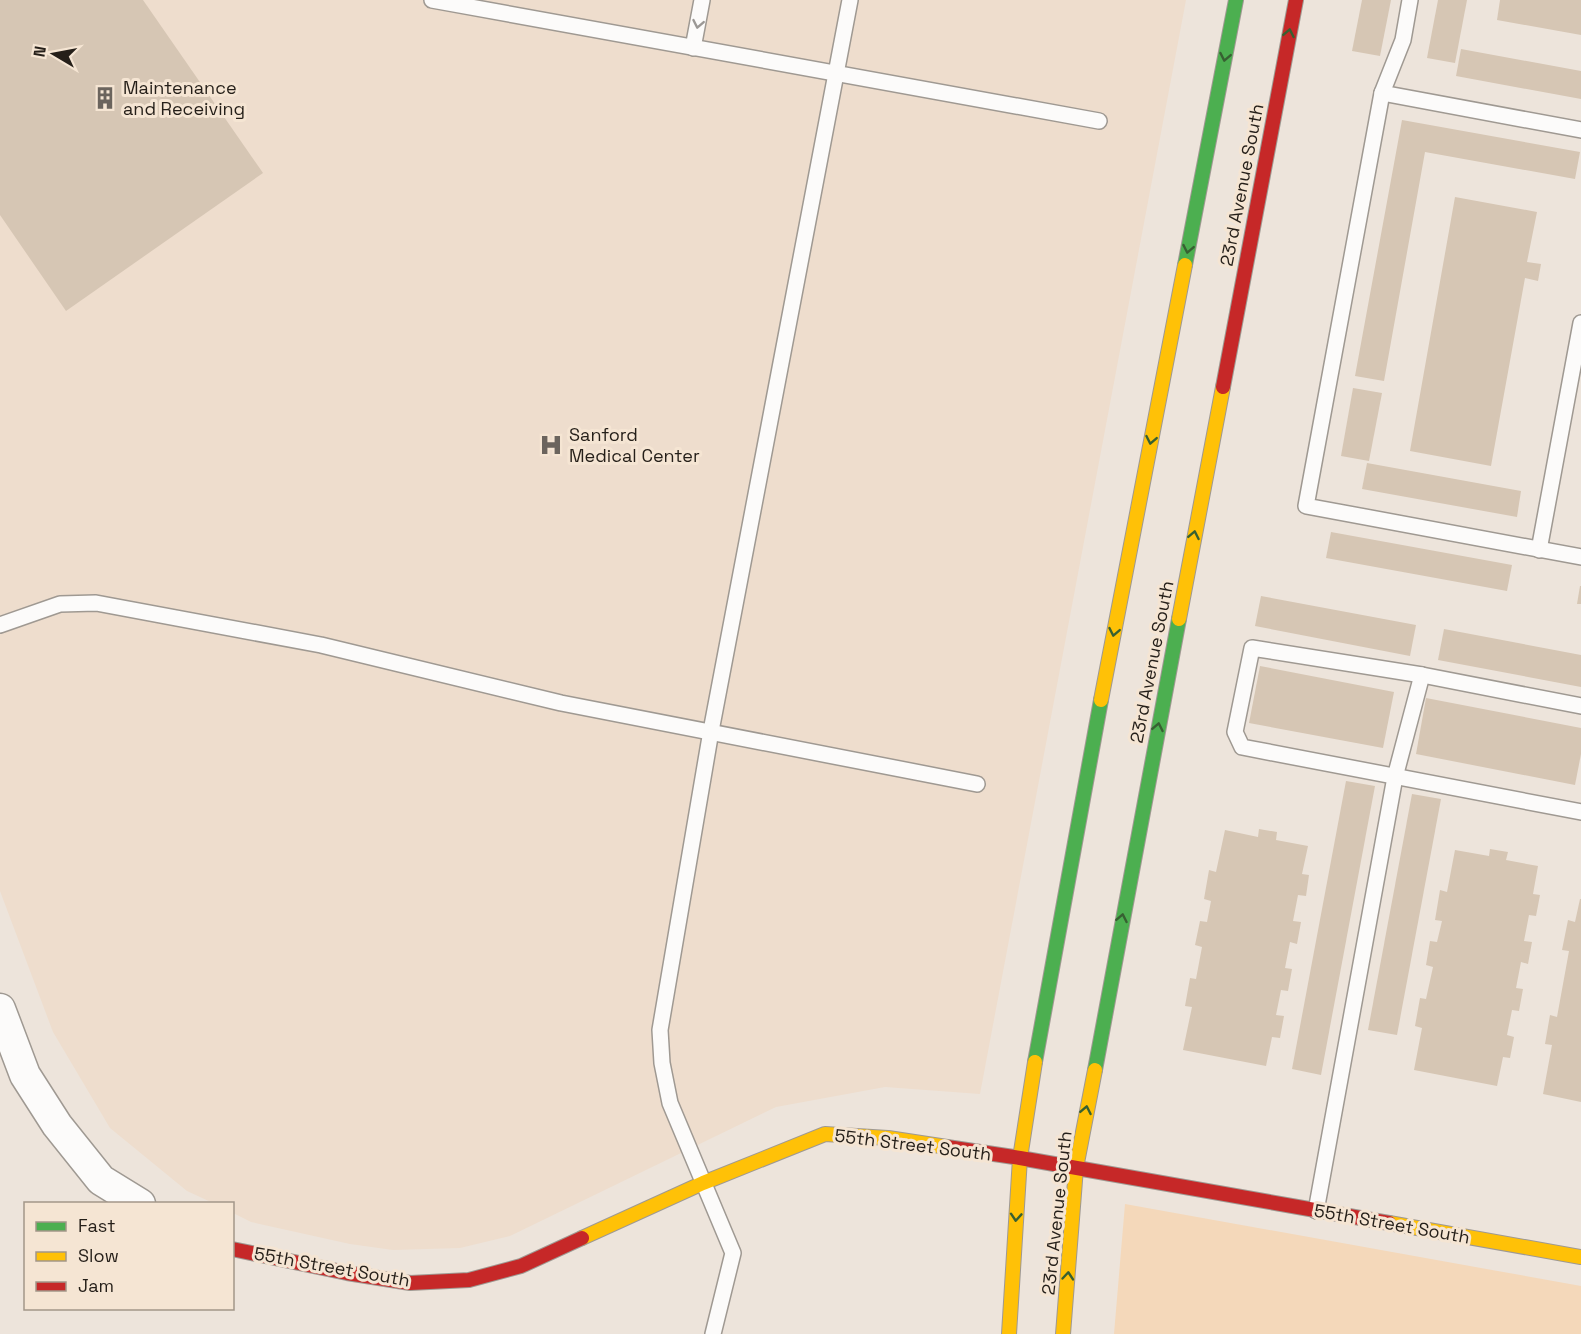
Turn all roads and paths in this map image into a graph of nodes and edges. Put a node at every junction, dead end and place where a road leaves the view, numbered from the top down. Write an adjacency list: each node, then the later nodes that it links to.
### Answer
1 (432, 0): 7 (lane)
2 (702, 0): 7 (lane, one-way to 7)
3 (850, 0): 8 (lane)
4 (1236, 0): 23 (street, 23rd Avenue South, one-way to 23)
5 (1296, 0): 24 (street, 23rd Avenue South, one-way to 5)
6 (1410, 0): 9 (lane)
7 (693, 48): 8 (lane)
8 (836, 74): 10 (lane); 18 (lane)
9 (1382, 93): 11 (lane); 13 (lane)
10 (1099, 121)
11 (1581, 130)
12 (1581, 323): 13 (lane)
13 (1539, 550): 14 (lane)
14 (1581, 558)
15 (0, 625): 18 (lane)
16 (1422, 675): 17 (lane); 19 (lane); 19 (lane)
17 (1581, 706)
18 (711, 731): 20 (lane); 25 (lane)
19 (1395, 777): 21 (lane); 27 (lane)
20 (977, 784)
21 (1581, 812)
22 (0, 1009): 26 (street)
23 (1020, 1158): 24 (street, 55th Street South); 25 (street, 55th Street South); 31 (street, 23rd Avenue South, one-way to 31)
24 (1076, 1168): 27 (street, 55th Street South); 32 (street, 23rd Avenue South, one-way to 24)
25 (703, 1184): 28 (street, 55th Street South); 30 (lane)
26 (138, 1202)
27 (1316, 1211): 29 (street, 55th Street South)
28 (234, 1249)
29 (1581, 1257)
30 (713, 1334)
31 (1009, 1334)
32 (1064, 1334)

